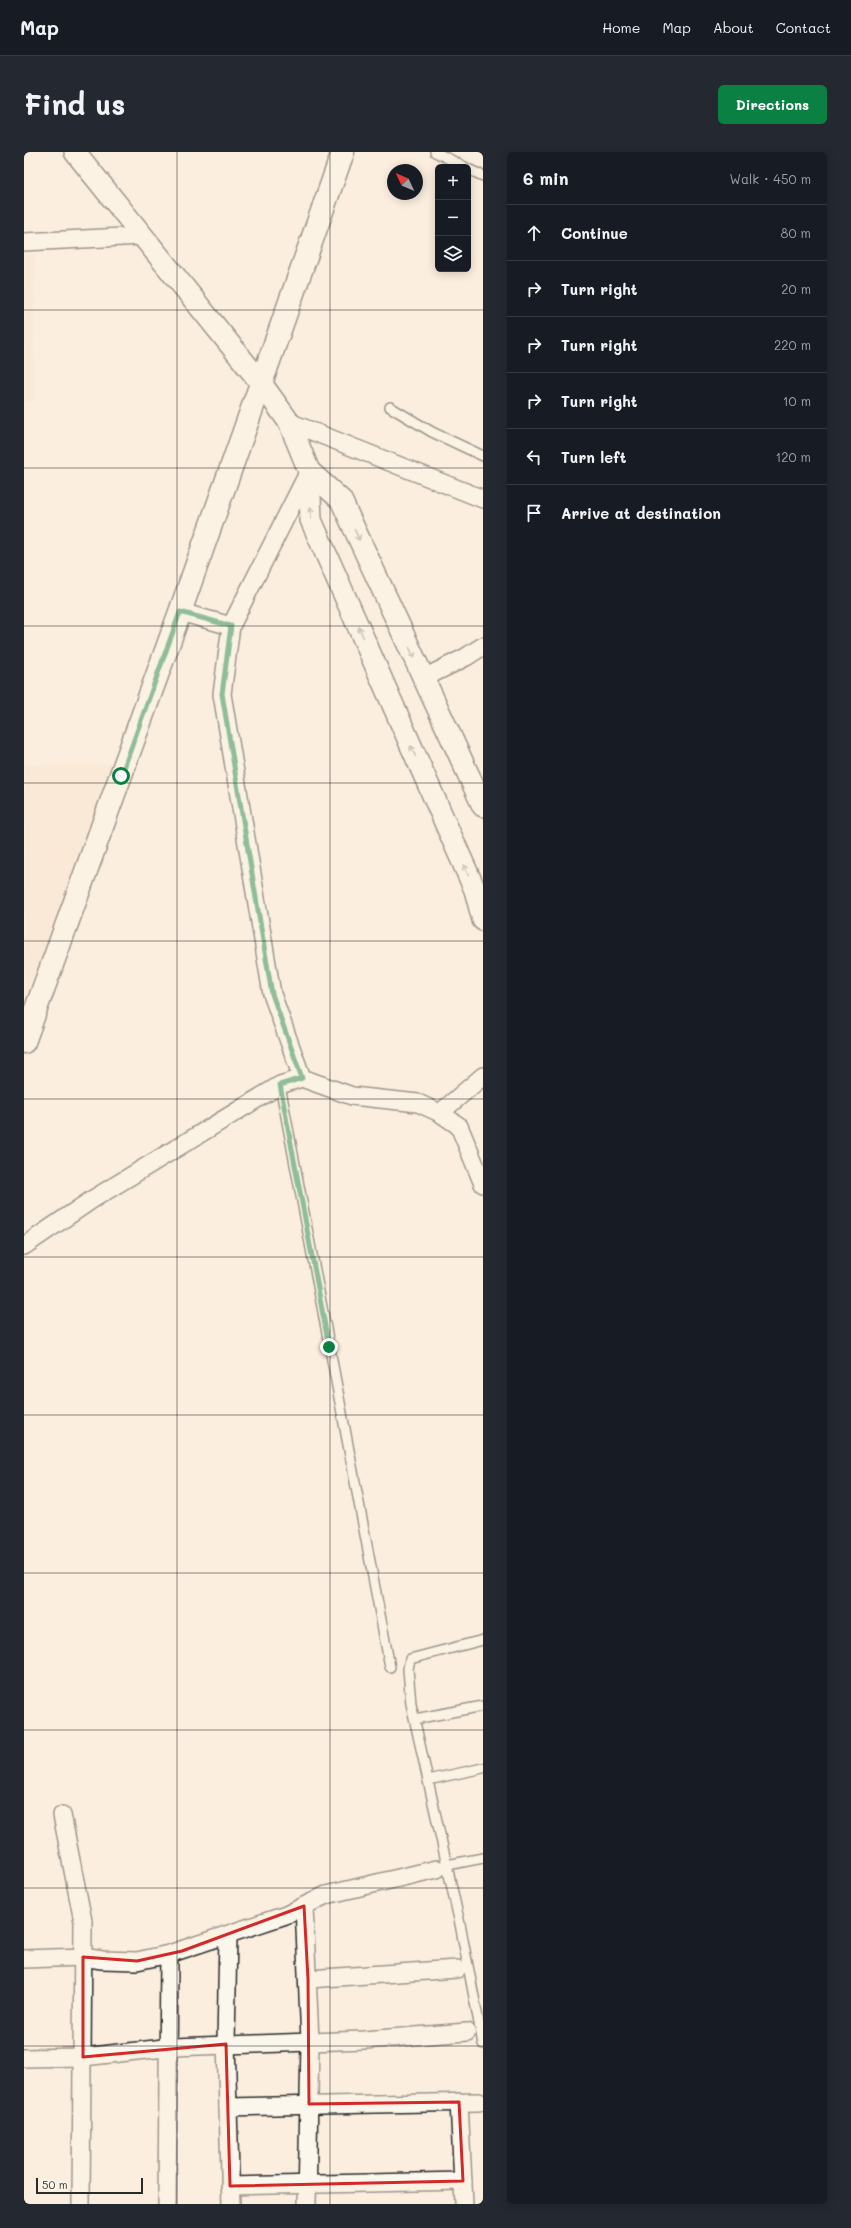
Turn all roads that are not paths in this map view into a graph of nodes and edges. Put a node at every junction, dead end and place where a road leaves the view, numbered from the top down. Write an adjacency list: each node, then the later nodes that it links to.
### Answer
1 (75, 152): 7 (street)
2 (343, 152): 9 (main road)
3 (435, 152): 4 (lane)
4 (459, 164)
5 (471, 170): 6 (lane)
6 (483, 176)
7 (143, 236): 8 (street); 9 (street)
8 (24, 242)
9 (261, 383): 11 (street); 15 (main road)
10 (390, 407): 12 (lane)
11 (289, 422): 13 (street); 14 (street)
12 (483, 456)
13 (310, 472): 16 (street); 18 (street, one-way to 18); 21 (street, one-way to 13)
14 (483, 499)
15 (180, 612): 16 (street); 22 (main road)
16 (231, 626): 24 (street)
17 (483, 646): 18 (street)
18 (424, 678): 19 (street)
19 (477, 778): 20 (street)
20 (483, 806)
21 (483, 920)
22 (24, 1042)
23 (483, 1076): 26 (street)
24 (302, 1078): 25 (street); 26 (street)
25 (280, 1085): 28 (street); 30 (lane)
26 (440, 1113): 27 (street)
27 (483, 1184)
28 (24, 1246)
29 (483, 1640): 32 (lane)
30 (390, 1667)
31 (483, 1706): 32 (lane)
32 (415, 1719): 34 (lane)
33 (483, 1768): 34 (lane)
34 (428, 1780): 37 (lane)
35 (62, 1815): 41 (street)
36 (483, 1858): 37 (lane)
37 (442, 1867): 38 (street); 45 (lane)
38 (304, 1906): 39 (street); 44 (street)
39 (228, 1935): 40 (street); 48 (street)
40 (169, 1954): 41 (street); 50 (street)
41 (83, 1957): 42 (street); 51 (street)
42 (24, 1959)
43 (457, 1969): 44 (street)
44 (308, 1979): 47 (street)
45 (479, 2003): 49 (lane)
46 (467, 2032): 47 (street)
47 (310, 2041): 48 (street); 55 (street)
48 (226, 2044): 50 (street); 56 (street)
49 (483, 2044)
50 (167, 2048): 51 (street); 61 (street)
51 (83, 2057): 52 (street); 60 (street)
52 (24, 2058)
53 (459, 2102): 54 (street); 55 (street); 57 (street)
54 (479, 2102)
55 (309, 2104): 56 (street); 58 (street)
56 (228, 2107): 59 (street)
57 (463, 2181): 58 (street); 64 (street)
58 (307, 2184): 59 (street); 63 (street)
59 (230, 2186): 62 (street)
60 (81, 2204)
61 (167, 2204)
62 (231, 2204)
63 (307, 2204)
64 (464, 2204)

